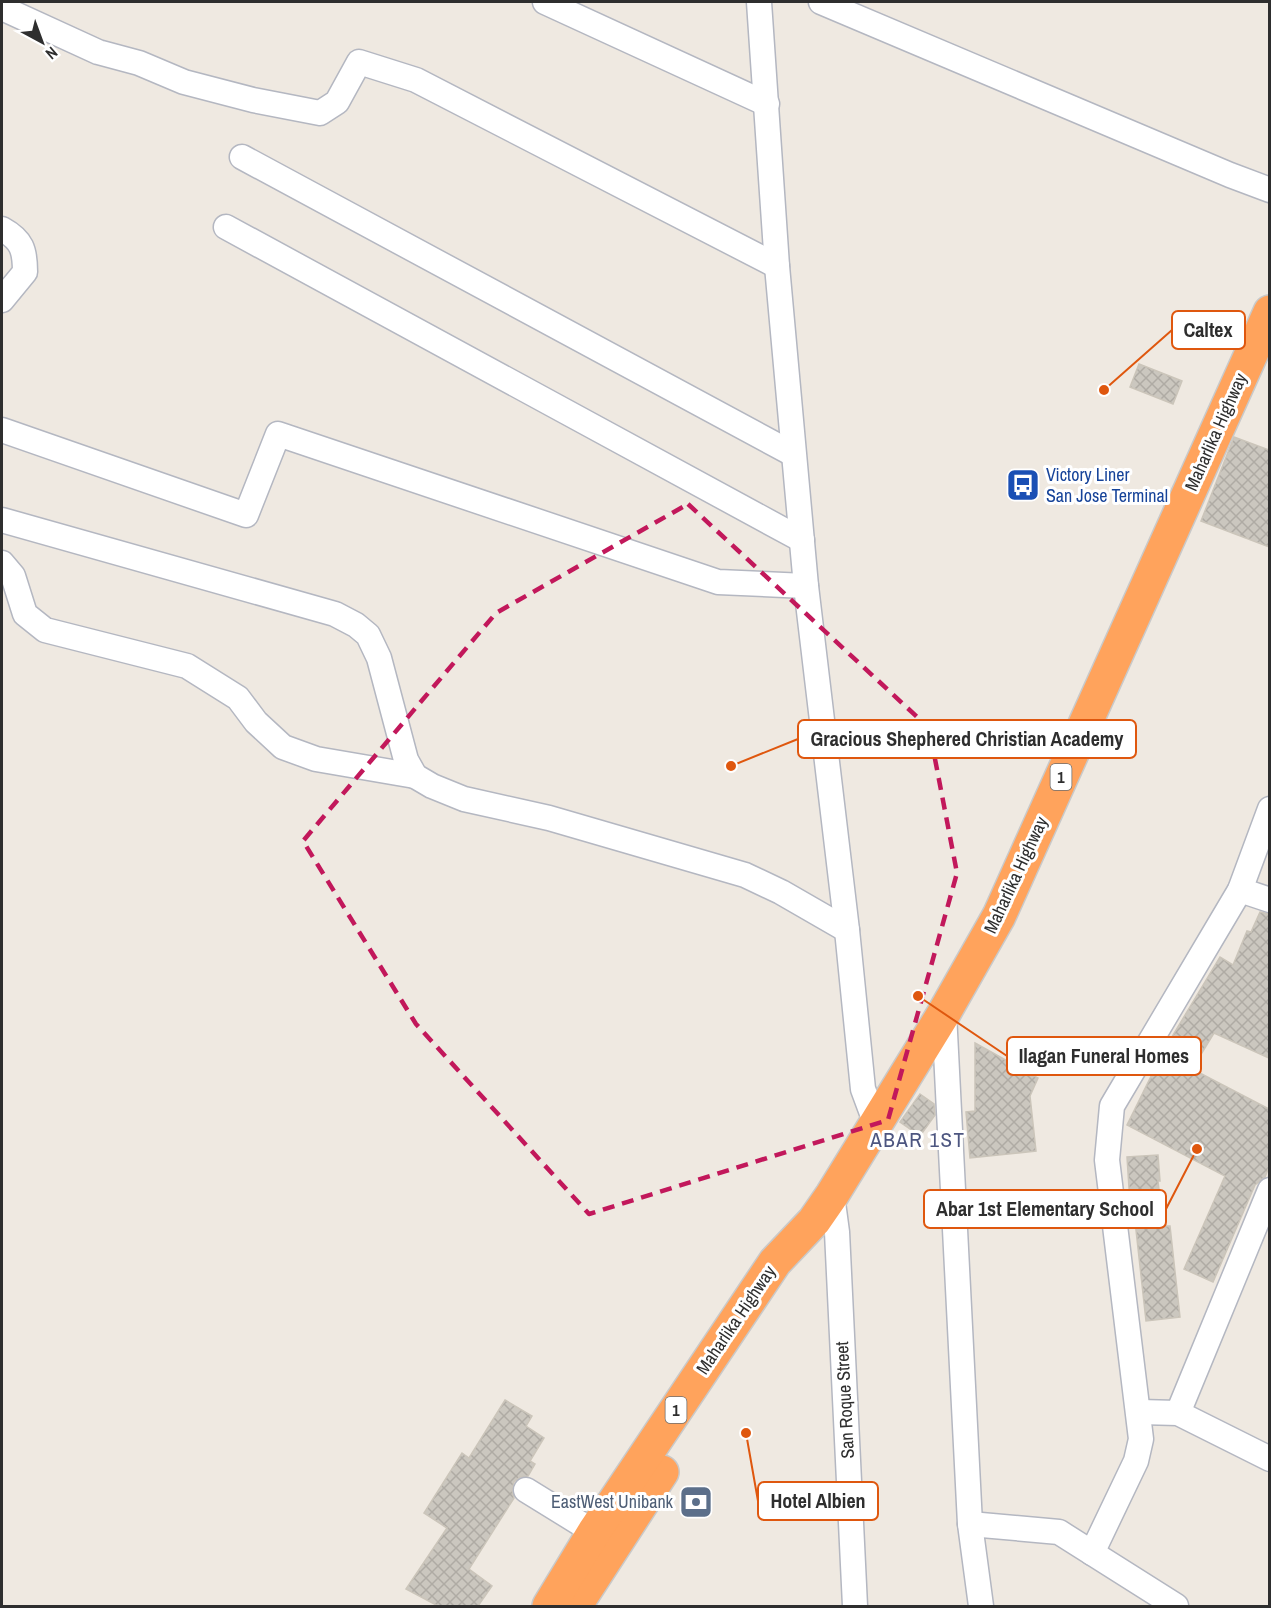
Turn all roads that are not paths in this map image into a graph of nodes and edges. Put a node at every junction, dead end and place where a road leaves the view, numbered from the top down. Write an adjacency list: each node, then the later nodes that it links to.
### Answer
1 (545, 2): 5 (street)
2 (759, 2): 5 (street)
3 (820, 2): 7 (street)
4 (2, 8): 10 (street)
5 (767, 104): 10 (street)
6 (242, 157): 14 (street)
7 (1269, 190)
8 (226, 227): 16 (street)
9 (2, 229): 11 (street)
10 (777, 266): 14 (street)
11 (2, 300)
12 (1269, 315): 24 (highway, Maharlika Highway / 1)
13 (2, 430): 18 (street)
14 (793, 454): 16 (street)
15 (2, 520): 19 (street)
16 (802, 540): 18 (street)
17 (2, 563): 19 (street)
18 (806, 586): 23 (street)
19 (415, 776): 23 (street)
20 (1269, 809): 21 (street)
21 (1240, 890): 22 (street); 28 (street)
22 (1269, 900)
23 (847, 930): 25 (street)
24 (944, 1013): 25 (highway, Maharlika Highway / 1); 32 (street)
25 (876, 1124): 27 (highway, Maharlika Highway / 1)
26 (1269, 1190): 29 (street)
27 (832, 1195): 33 (highway, Maharlika Highway / 1); 36 (street, San Roque Street)
28 (1140, 1412): 29 (street); 34 (street)
29 (1178, 1413): 30 (street)
30 (1269, 1459)
31 (526, 1490): 33 (street)
32 (970, 1524): 34 (street); 37 (street)
33 (604, 1539): 35 (highway, Maharlika Highway / 1)
34 (1092, 1553): 38 (street)
35 (562, 1604)
36 (855, 1606)
37 (981, 1606)
38 (1176, 1606)

